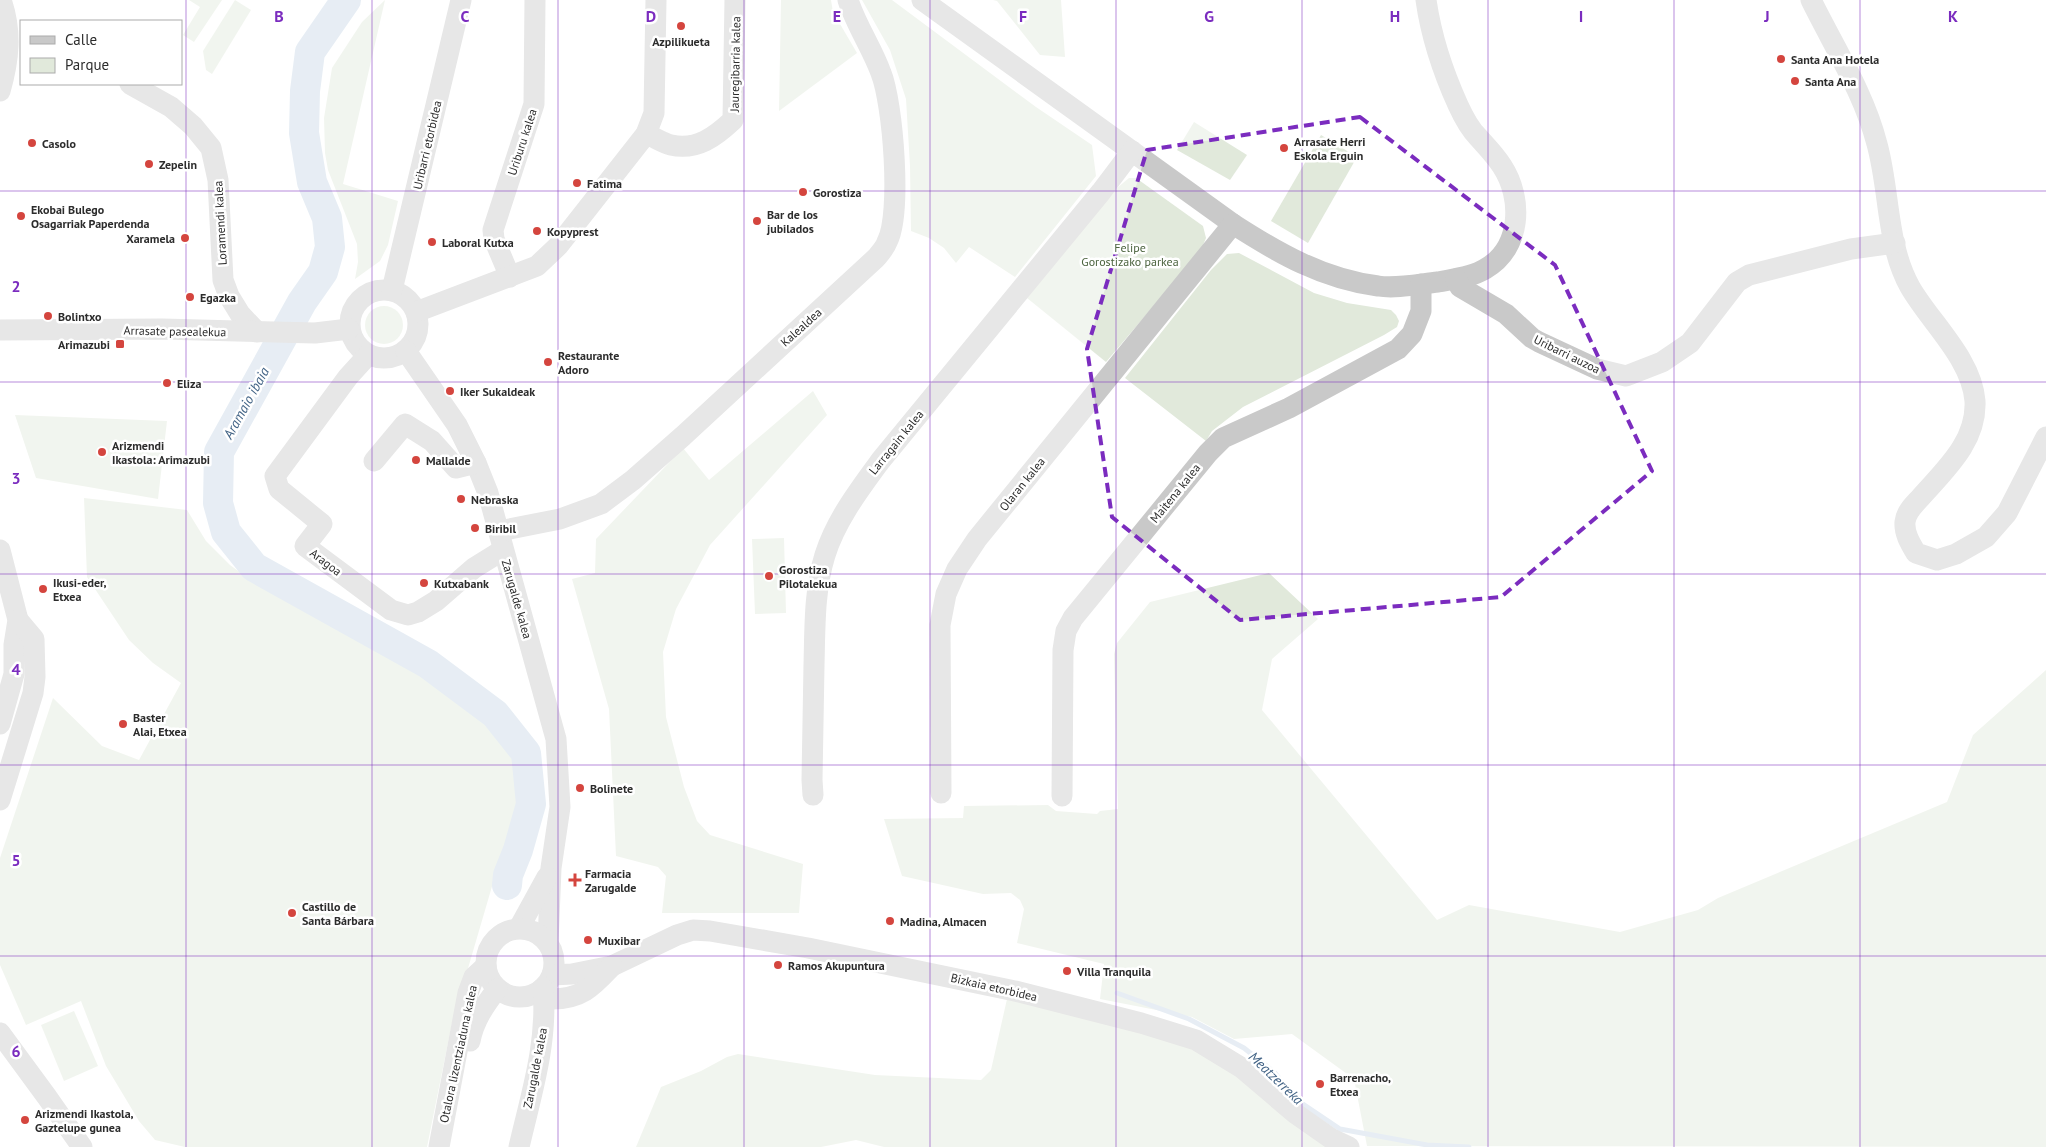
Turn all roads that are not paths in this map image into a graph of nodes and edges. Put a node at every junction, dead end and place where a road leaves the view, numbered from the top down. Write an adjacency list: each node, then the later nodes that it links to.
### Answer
1 (461, 0): 22 (street, Uribarri etorbidea)
2 (535, 0): 19 (street, Uriburu kalea)
3 (656, 0): 15 (street)
4 (735, 0): 15 (street, Jauregibarria kalea)
5 (848, 0): 32 (street, Kalealdea)
6 (922, 0): 16 (street)
7 (1426, 0): 20 (street)
8 (1811, 0): 18 (street)
9 (2, 3): 10 (street); 12 (street)
10 (23, 20)
11 (20, 52): 12 (street)
12 (5, 71): 14 (street)
13 (132, 85): 26 (street, Loramendi kalea)
14 (0, 91)
15 (646, 134): 19 (street)
16 (1132, 151): 17 (street); 37 (street, Larragain kalea)
17 (1233, 224): 21 (street); 36 (street, Olaran kalea)
18 (1895, 243): 20 (street, Uribarri auzoa); 29 (street)
19 (510, 278): 23 (street)
20 (1456, 279): 21 (street)
21 (1421, 284): 38 (street, Maitena kalea)
22 (392, 290): 23 (street); 24 (street)
23 (416, 312): 27 (street)
24 (349, 329): 26 (street, Arrasate pasealekua); 28 (street)
25 (0, 330): 26 (street, Arrasate pasealekua)
26 (260, 332)
27 (406, 351): 28 (street); 31 (street, Zarugalde kalea)
28 (368, 355): 32 (street, Aragoa)
29 (2046, 437)
30 (374, 461): 31 (street)
31 (476, 463): 32 (street, Zarugalde kalea)
32 (501, 540): 40 (street, Zarugalde kalea)
33 (0, 550): 34 (street)
34 (18, 620): 35 (street); 39 (street)
35 (0, 724)
36 (941, 792)
37 (813, 795)
38 (1062, 796)
39 (0, 800)
40 (551, 868): 41 (street, Zarugalde kalea); 42 (street, Zarugalde kalea)
41 (519, 928): 42 (street); 43 (street)
42 (548, 943): 44 (street)
43 (486, 966): 45 (street); 48 (street, Otalora lizentziaduna kalea)
44 (546, 984): 45 (street); 50 (street, Zarugalde kalea); 51 (street, Bizkaia etorbidea)
45 (497, 989): 49 (street, Otalora lizentziaduna kalea)
46 (0, 1033): 47 (street)
47 (82, 1147)
48 (439, 1147)
49 (452, 1147)
50 (519, 1147)
51 (1349, 1147)

